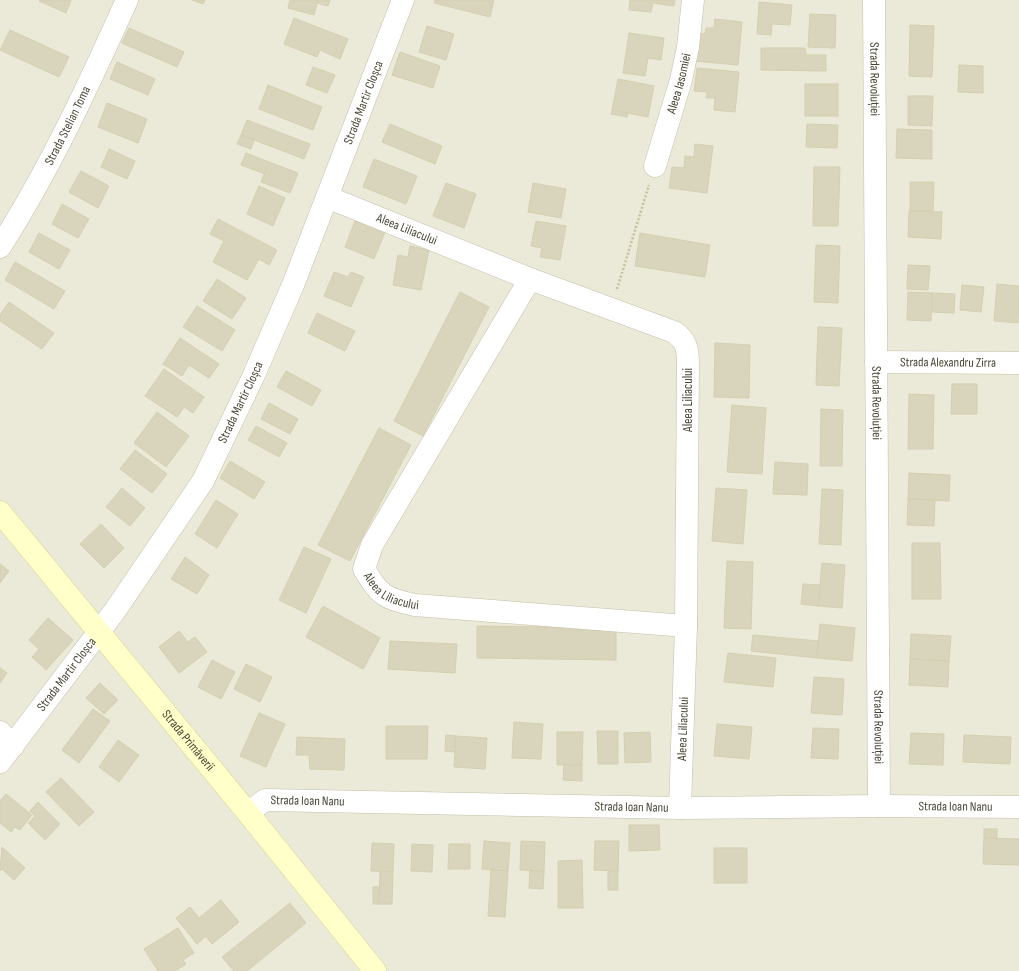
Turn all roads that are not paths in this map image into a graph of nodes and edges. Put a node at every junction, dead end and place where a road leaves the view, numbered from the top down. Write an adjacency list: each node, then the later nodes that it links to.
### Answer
1 (127, 0): 7 (street, Strada Stelian Toma)
2 (402, 0): 6 (street, Strada Martir Cloșca)
3 (692, 0): 5 (street, Aleea Iasomiei)
4 (874, 0): 9 (street, Strada Revoluției)
5 (655, 166)
6 (328, 197): 8 (street, Aleea Liliacului); 13 (street, Strada Martir Cloșca)
7 (0, 247)
8 (530, 279): 12 (street, Aleea Liliacului); 12 (street, Aleea Liliacului)
9 (876, 362): 10 (street, Strada Alexandru Zirra); 15 (street, Strada Revoluției)
10 (1019, 363)
11 (0, 512): 13 (main road, Strada Primăverii)
12 (686, 626): 17 (street, Aleea Liliacului)
13 (98, 633): 14 (street, Strada Martir Cloșca); 18 (main road, Strada Primăverii)
14 (4, 747)
15 (879, 806): 16 (street, Strada Ioan Nanu); 17 (street, Strada Ioan Nanu)
16 (1019, 807)
17 (680, 808): 18 (street, Strada Ioan Nanu)
18 (248, 813): 19 (main road, Strada Primăverii)
19 (375, 971)

